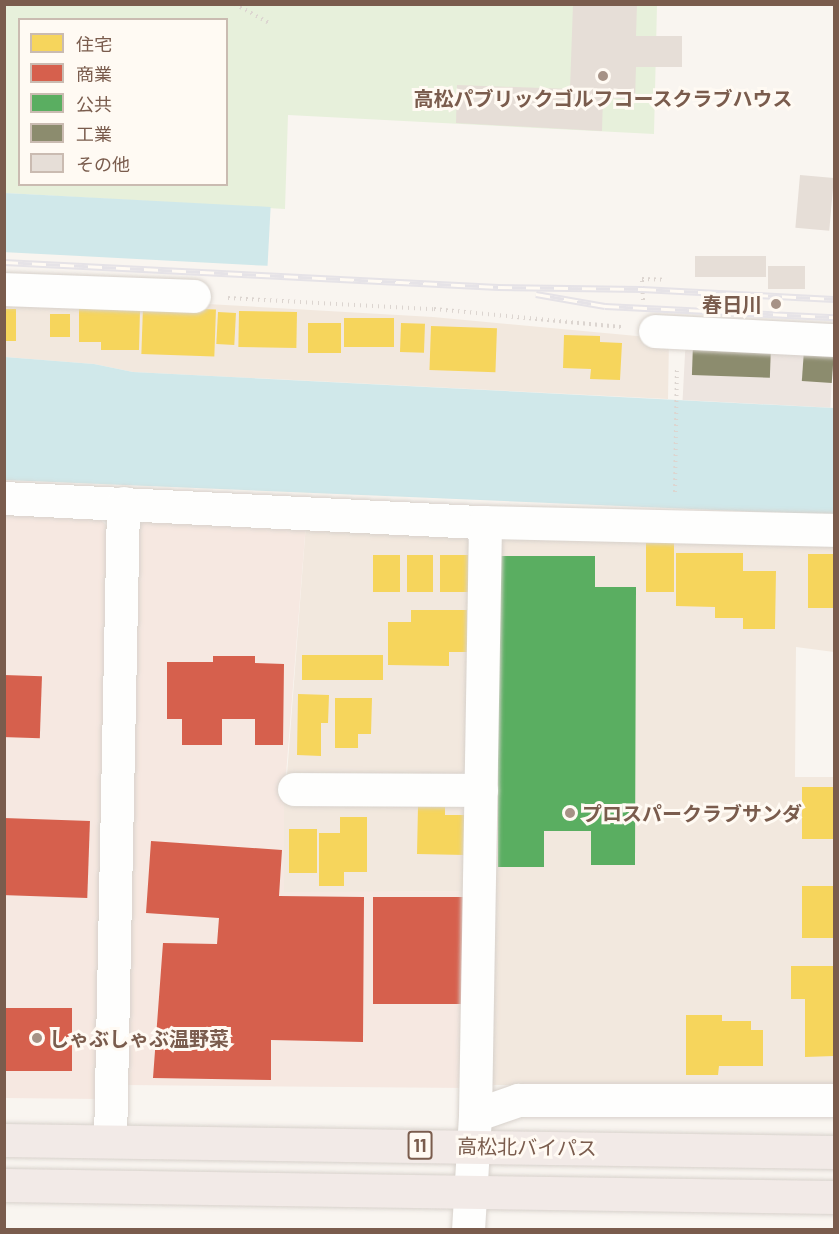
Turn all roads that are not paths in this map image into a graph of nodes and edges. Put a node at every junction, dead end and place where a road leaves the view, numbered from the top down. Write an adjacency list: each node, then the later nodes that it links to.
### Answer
1 (4, 290): 2 (street)
2 (194, 296)
3 (655, 331): 4 (street)
4 (834, 340)
5 (4, 498): 6 (street)
6 (123, 503): 7 (street); 14 (street)
7 (484, 522): 8 (street); 10 (street)
8 (834, 530)
9 (294, 789): 10 (street)
10 (481, 790): 12 (street)
11 (834, 1100): 12 (street)
12 (475, 1114): 15 (street)
13 (4, 1140): 14 (highway, 高松北バイパス / 11)
14 (110, 1142): 15 (highway, 高松北バイパス / 11)
15 (474, 1147): 16 (highway, 高松北バイパス / 11); 18 (street)
16 (834, 1152)
17 (4, 1185): 18 (highway)
18 (472, 1191): 19 (highway); 20 (street)
19 (834, 1197)
20 (468, 1230)

